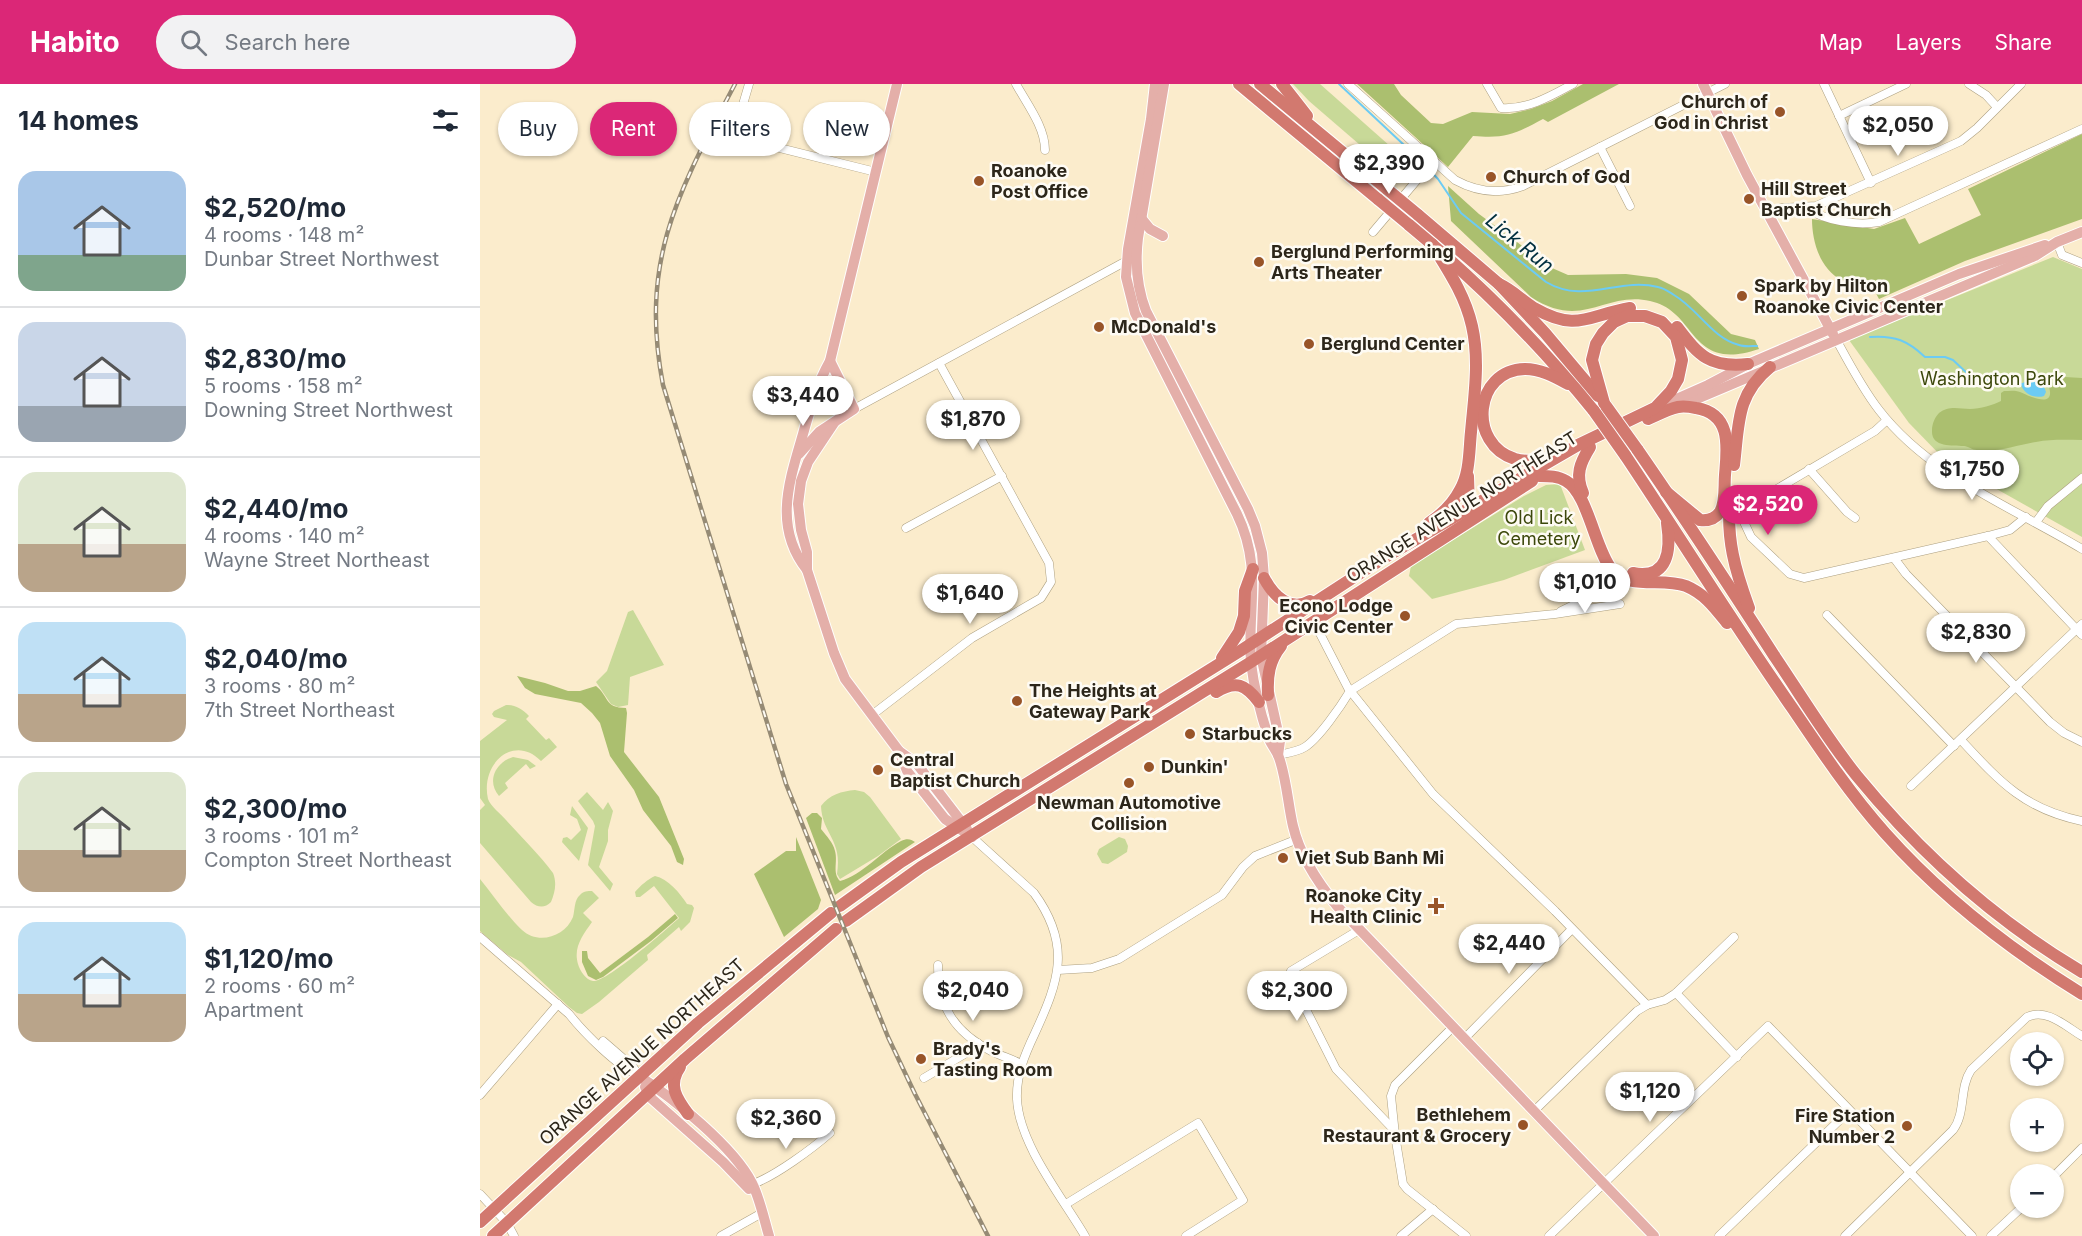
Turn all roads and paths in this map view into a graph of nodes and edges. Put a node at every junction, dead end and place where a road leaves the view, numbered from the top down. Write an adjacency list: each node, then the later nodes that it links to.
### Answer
1 (749, 84): 25 (street)
2 (897, 84): 25 (main road)
3 (1016, 84): 23 (street)
4 (1155, 84): 36 (main road)
5 (1164, 84): 30 (main road)
6 (1239, 84): 35 (highway, bridge)
7 (1260, 84): 21 (highway)
8 (1282, 84): 21 (highway)
9 (1348, 84): 24 (street)
10 (1487, 84): 11 (street)
11 (1573, 84)
12 (1725, 84): 17 (street)
13 (1824, 84): 19 (street)
14 (1906, 84): 19 (street)
15 (1969, 84): 18 (street)
16 (2021, 84): 18 (street)
17 (1705, 88): 22 (street); 29 (main road)
18 (1997, 106): 26 (street)
19 (1839, 116): 26 (street)
20 (2082, 129): 28 (street)
21 (1322, 136): 38 (highway, bridge)
22 (1600, 147): 24 (street); 27 (street)
23 (1045, 150)
24 (1427, 168): 31 (street)
25 (876, 172): 40 (main road)
26 (1870, 183): 28 (street)
27 (1630, 206)
28 (1807, 208): 29 (street)
29 (1768, 213): 39 (main road)
30 (1142, 218): 33 (main road); 36 (main road)
31 (1373, 232)
32 (2082, 232): 34 (main road)
33 (1163, 236)
34 (2057, 242): 37 (street); 39 (main road)
35 (1432, 244): 44 (highway); 54 (highway)
36 (1132, 259): 41 (street); 71 (main road); 73 (main road)
37 (2082, 263)
38 (1499, 284): 42 (highway); 45 (highway)
39 (1833, 334): 42 (main road); 43 (main road); 49 (street)
40 (830, 361): 48 (main road); 52 (main road)
41 (939, 363): 48 (street); 56 (street)
42 (1748, 364): 47 (main road)
43 (1770, 367): 46 (main road); 80 (highway)
44 (1574, 386): 53 (highway); 61 (highway, bridge)
45 (1605, 404): 47 (highway); 59 (highway, bridge)
46 (1678, 407): 51 (highway, ORANGE AVENUE NORTHEAST); 59 (highway)
47 (1655, 408): 53 (highway, ORANGE AVENUE NORTHEAST)
48 (854, 409): 50 (main road)
49 (1887, 420): 55 (street); 62 (street)
50 (834, 423): 52 (main road); 72 (main road)
51 (1590, 447): 57 (highway, ORANGE AVENUE NORTHEAST); 61 (highway)
52 (796, 458): 72 (main road)
53 (1552, 460): 60 (highway, ORANGE AVENUE NORTHEAST)
54 (1468, 465): 60 (highway); 70 (highway)
55 (1809, 469): 63 (street); 69 (street)
56 (1002, 476): 65 (street); 90 (street)
57 (1539, 476): 79 (highway, ORANGE AVENUE NORTHEAST); 84 (highway)
58 (2082, 478): 64 (street)
59 (1666, 492): 80 (highway)
60 (1469, 508): 68 (highway, ORANGE AVENUE NORTHEAST)
61 (1666, 516): 84 (highway)
62 (2026, 517): 64 (street); 66 (street)
63 (1855, 518)
64 (2036, 522): 67 (street)
65 (906, 528)
66 (1988, 536): 69 (street); 81 (street)
67 (2082, 549)
68 (1394, 552): 70 (highway, ORANGE AVENUE NORTHEAST); 83 (highway)
69 (1894, 558): 86 (street)
70 (1382, 559): 74 (highway, ORANGE AVENUE NORTHEAST)
71 (1253, 568): 83 (main road); 85 (highway)
72 (807, 570): 90 (main road)
73 (1264, 578): 74 (highway); 83 (main road)
74 (1341, 586): 83 (highway, ORANGE AVENUE NORTHEAST)
75 (1604, 590): 77 (street)
76 (1620, 604): 77 (street)
77 (1555, 615): 87 (street)
78 (1827, 615): 93 (street)
79 (1314, 622): 82 (highway, ORANGE AVENUE NORTHEAST); 87 (street)
80 (1757, 629): 108 (highway)
81 (2080, 629): 86 (street)
82 (1288, 639): 83 (highway, ORANGE AVENUE NORTHEAST); 88 (highway)
83 (1256, 649): 85 (highway, ORANGE AVENUE NORTHEAST); 88 (main road); 89 (highway, ORANGE AVENUE NORTHEAST)
84 (1762, 665): 110 (highway)
85 (1213, 668): 97 (highway, ORANGE AVENUE NORTHEAST)
86 (2016, 687): 91 (street); 92 (street)
87 (1350, 692): 94 (street); 101 (street)
88 (1264, 698): 89 (highway); 94 (main road)
89 (1171, 712): 98 (highway, ORANGE AVENUE NORTHEAST)
90 (872, 715): 97 (main road)
91 (1961, 740): 93 (street); 96 (street)
92 (2082, 742)
93 (1954, 746): 95 (street)
94 (1278, 755): 99 (main road)
95 (1911, 786)
96 (2082, 821)
97 (960, 826): 98 (main road); 120 (highway, ORANGE AVENUE NORTHEAST)
98 (972, 837): 100 (highway, ORANGE AVENUE NORTHEAST); 107 (street)
99 (1298, 839): 103 (main road); 107 (street)
100 (846, 921)
101 (1572, 928): 112 (street); 115 (street)
102 (836, 929): 118 (highway, ORANGE AVENUE NORTHEAST)
103 (1359, 930): 113 (main road); 127 (street)
104 (480, 937): 111 (street)
105 (1734, 937): 109 (street)
106 (938, 965): 116 (street)
107 (1058, 969): 119 (street)
108 (2082, 972)
109 (1676, 993): 112 (street); 117 (street)
110 (2082, 993)
111 (558, 1004): 120 (street); 123 (street)
112 (1647, 1005): 124 (street)
113 (1453, 1028): 115 (main road); 127 (street)
114 (2082, 1036): 131 (street)
115 (1464, 1039): 124 (main road)
116 (978, 1043): 119 (street); 121 (street)
117 (1737, 1057): 125 (street); 132 (street)
118 (685, 1059): 122 (highway, ORANGE AVENUE NORTHEAST); 126 (highway)
119 (1021, 1064): 135 (street)
120 (639, 1076): 122 (main road); 136 (highway, ORANGE AVENUE NORTHEAST)
121 (924, 1078)
122 (652, 1090): 126 (main road); 133 (main road); 141 (highway, ORANGE AVENUE NORTHEAST)
123 (480, 1095)
124 (1534, 1111): 132 (main road)
125 (1849, 1111): 131 (street); 152 (street)
126 (688, 1114): 133 (main road)
127 (1394, 1130): 137 (street)
128 (830, 1133): 133 (street)
129 (2082, 1148): 130 (street)
130 (2064, 1166)
131 (1910, 1173): 153 (street); 154 (street)
132 (1604, 1184): 150 (street); 151 (main road)
133 (754, 1190): 138 (main road)
134 (480, 1194): 136 (street)
135 (1066, 1204): 146 (street); 147 (street)
136 (494, 1208): 140 (highway, ORANGE AVENUE NORTHEAST); 141 (street)
137 (1433, 1209): 148 (street); 149 (street)
138 (762, 1213): 144 (street); 145 (main road)
139 (2010, 1218): 155 (street)
140 (480, 1222)
141 (507, 1223): 142 (highway, ORANGE AVENUE NORTHEAST); 143 (street)
142 (493, 1236)
143 (514, 1236)
144 (721, 1236)
145 (769, 1236)
146 (1085, 1236)
147 (1186, 1236)
148 (1401, 1236)
149 (1466, 1236)
150 (1549, 1236)
151 (1654, 1236)
152 (1719, 1236)
153 (1845, 1236)
154 (1972, 1236)
155 (1991, 1236)

